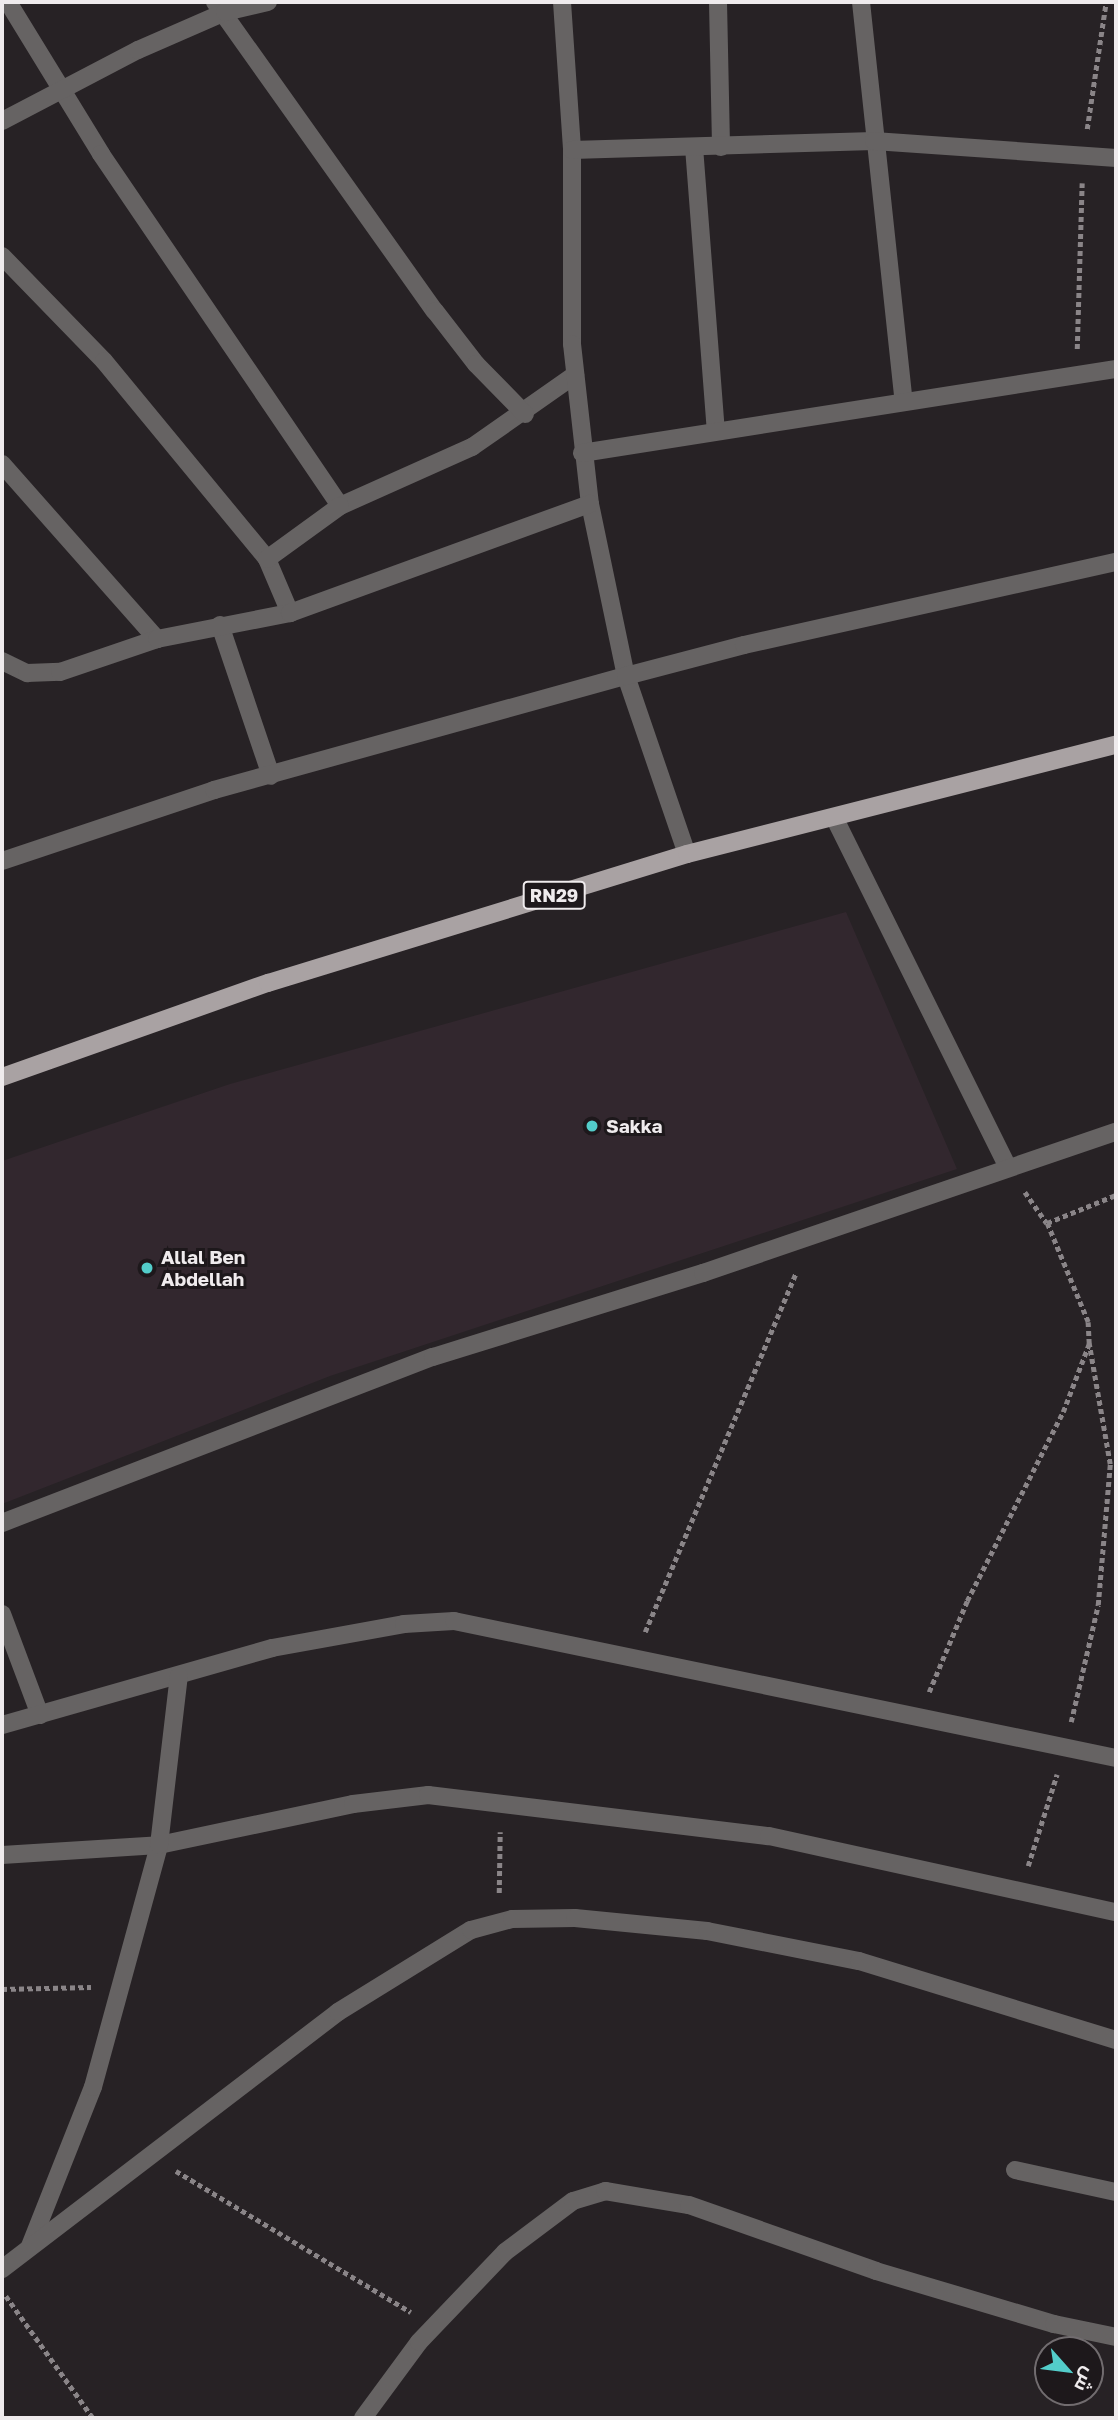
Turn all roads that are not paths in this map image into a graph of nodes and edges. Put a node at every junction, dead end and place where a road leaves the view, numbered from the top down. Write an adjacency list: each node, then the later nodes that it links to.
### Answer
1 (8, 2): 7 (street)
2 (268, 2): 6 (street)
3 (562, 2): 12 (street)
4 (718, 2): 11 (street)
5 (861, 2): 9 (street)
6 (220, 7): 7 (street); 18 (street)
7 (64, 89): 8 (street); 23 (street)
8 (2, 121)
9 (874, 141): 11 (street); 13 (street); 17 (street)
10 (694, 147): 11 (street); 12 (street); 19 (street)
11 (722, 147)
12 (572, 150): 16 (street)
13 (1116, 158)
14 (2, 256): 24 (street)
15 (1116, 369): 17 (street)
16 (575, 374): 18 (street); 20 (street)
17 (904, 402): 19 (street)
18 (525, 414): 23 (street)
19 (716, 431): 20 (street)
20 (582, 453): 22 (street)
21 (2, 464): 28 (street)
22 (590, 504): 26 (street); 30 (street)
23 (340, 506): 24 (street)
24 (267, 559): 26 (street)
25 (1116, 562): 30 (street)
26 (290, 613): 27 (street)
27 (220, 625): 28 (street); 32 (street)
28 (157, 639): 29 (street)
29 (2, 661)
30 (626, 676): 32 (street); 34 (street)
31 (1116, 745): 33 (main road, RN29)
32 (271, 776): 35 (street)
33 (834, 817): 34 (main road, RN29); 38 (street)
34 (687, 854): 36 (main road, RN29)
35 (2, 861)
36 (2, 1077)
37 (1116, 1132): 38 (street)
38 (1008, 1167): 39 (street)
39 (2, 1523)
40 (2, 1614): 42 (street)
41 (180, 1676): 42 (street); 44 (street); 45 (street)
42 (40, 1715): 43 (street)
43 (2, 1724)
44 (1116, 1758)
45 (159, 1844): 46 (street); 47 (street); 51 (street)
46 (2, 1855)
47 (1116, 1912)
48 (1116, 2040): 51 (street)
49 (1015, 2170): 50 (street)
50 (1116, 2192)
51 (30, 2246): 52 (street)
52 (2, 2269)
53 (1116, 2337): 54 (street)
54 (363, 2418)

